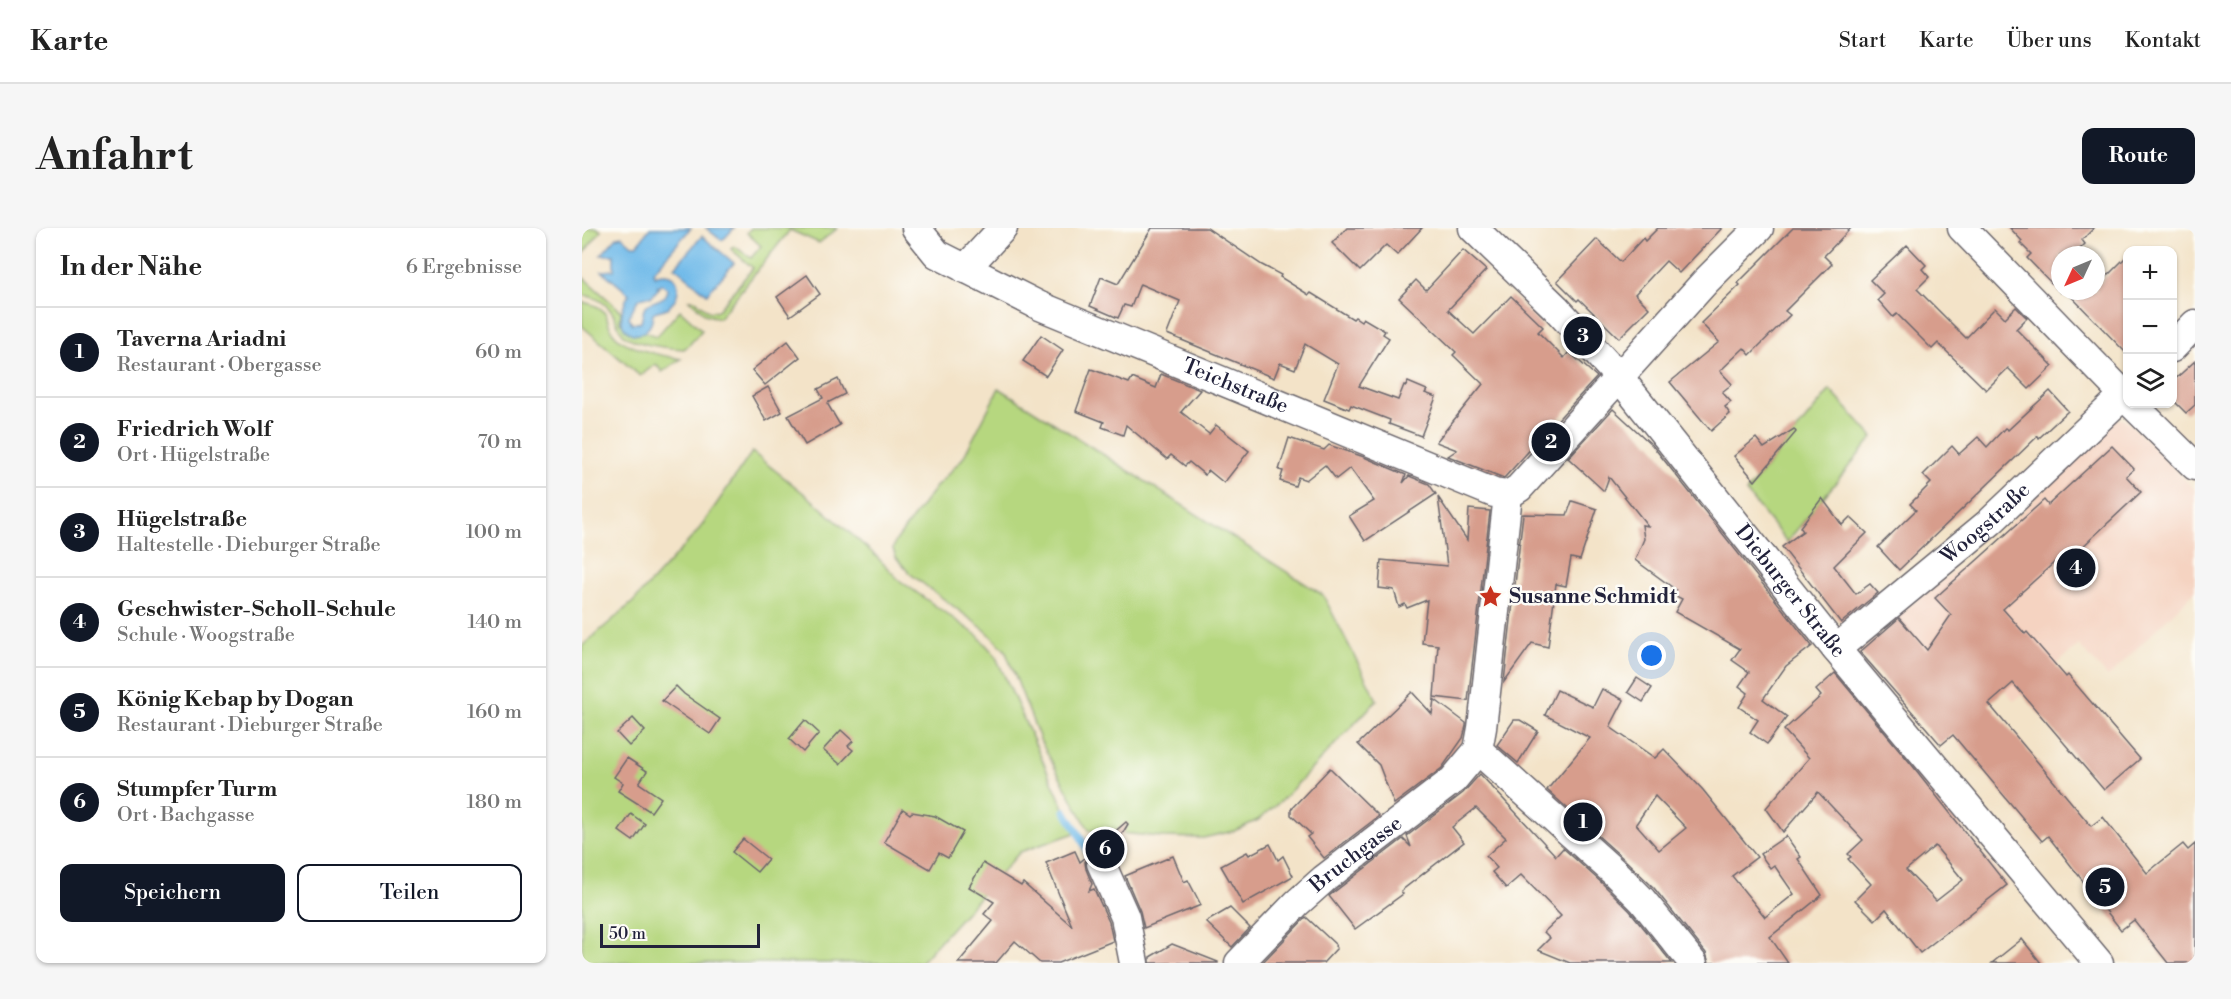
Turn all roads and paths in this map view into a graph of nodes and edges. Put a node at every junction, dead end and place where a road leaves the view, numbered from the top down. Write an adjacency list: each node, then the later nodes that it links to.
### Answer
1 (916, 228): 6 (street, Teichstraße)
2 (1003, 228): 6 (street)
3 (1473, 228): 9 (street, Dieburger Straße)
4 (1759, 228): 9 (street)
5 (1962, 228): 10 (street)
6 (966, 269): 14 (street, Teichstraße)
7 (2195, 324): 8 (street)
8 (2177, 343)
9 (1619, 377): 14 (street); 15 (street, Dieburger Straße)
10 (2123, 393)
11 (2123, 401): 15 (street, Woogstraße)
12 (2138, 408): 13 (street)
13 (2195, 466)
14 (1508, 495): 16 (street)
15 (1836, 649): 21 (street, Dieburger Straße)
16 (1478, 750): 18 (street); 20 (street, Bruchgasse)
17 (1101, 863): 19 (street)
18 (1681, 958)
19 (1134, 963)
20 (1239, 963)
21 (2099, 963)

